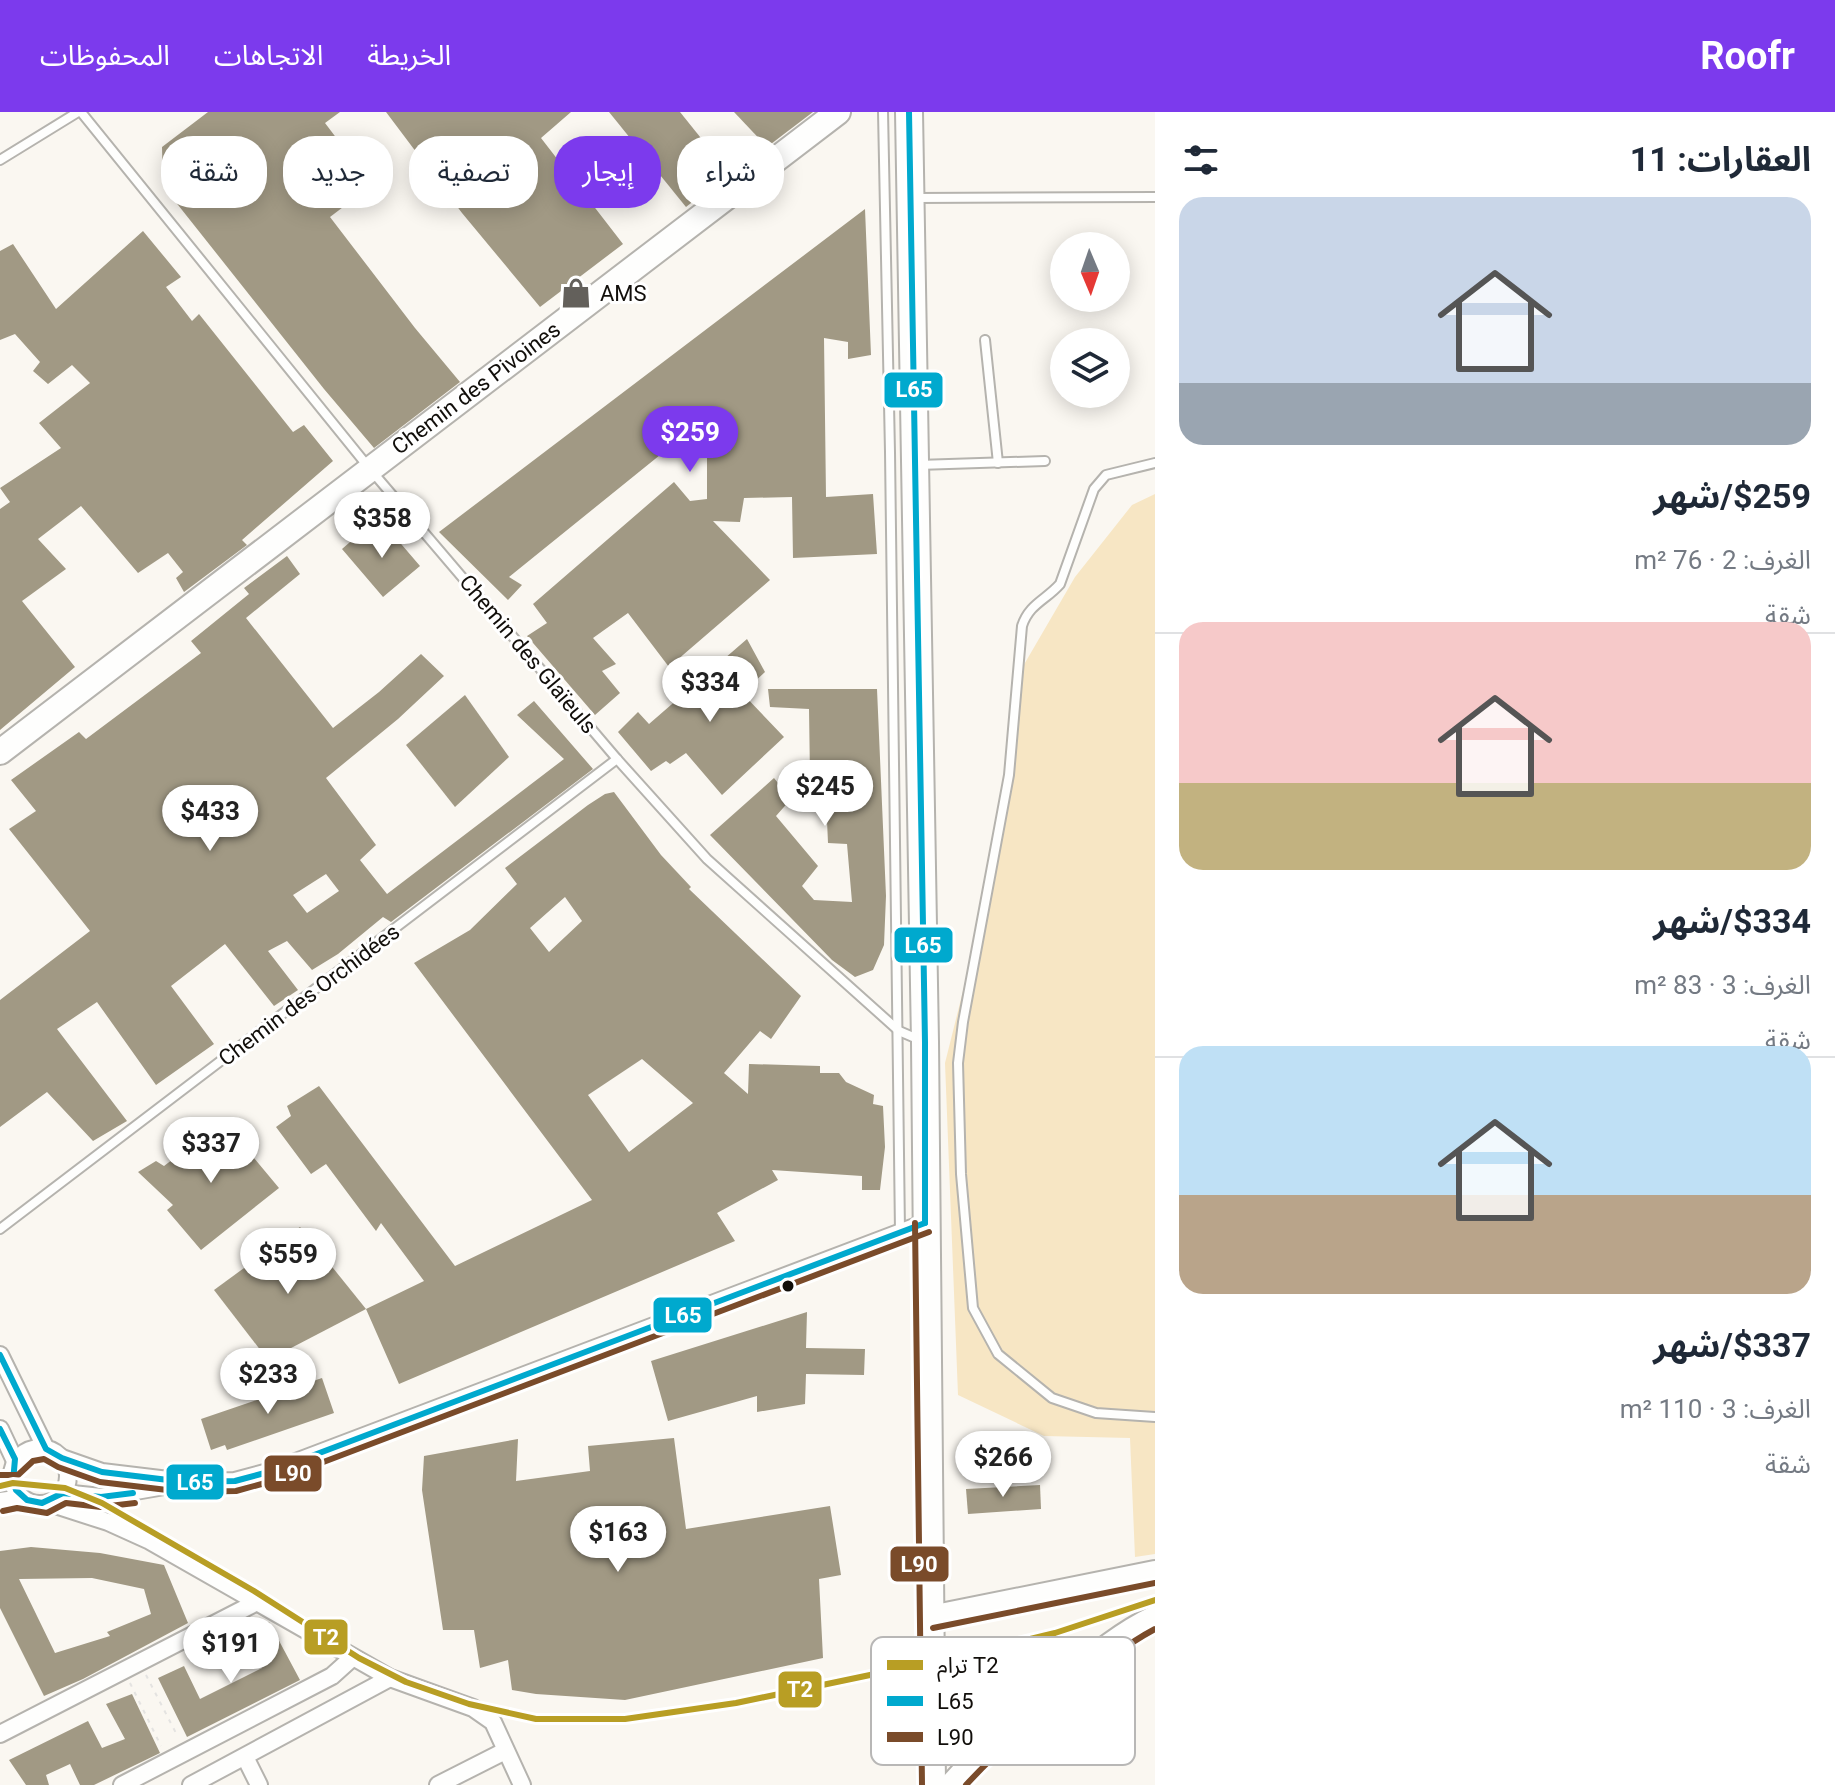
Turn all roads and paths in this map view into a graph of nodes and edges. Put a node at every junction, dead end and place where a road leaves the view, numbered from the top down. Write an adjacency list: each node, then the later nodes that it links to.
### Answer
1 (80, 112): 5 (lane); 15 (lane, Chemin des Glaïeuls)
2 (838, 112): 15 (street, Chemin des Pivoines)
3 (883, 112): 10 (lane)
4 (909, 112): 7 (main road)
5 (0, 160)
6 (1155, 197): 7 (lane)
7 (911, 198): 9 (main road)
8 (985, 340): 12 (lane)
9 (914, 365): 10 (lane); 14 (main road)
10 (887, 366): 14 (lane)
11 (1045, 461): 12 (lane)
12 (998, 463): 14 (lane)
13 (1155, 463): 27 (lane)
14 (906, 465): 16 (main road); 17 (lane)
15 (370, 469): 18 (street, Chemin des Pivoines); 19 (lane, Chemin des Glaïeuls)
16 (918, 582): 17 (lane); 21 (main road)
17 (891, 588): 20 (lane)
18 (0, 752)
19 (617, 759): 22 (lane, Chemin des Glaïeuls); 25 (lane, Chemin des Orchidées)
20 (896, 884): 21 (lane); 22 (lane)
21 (923, 885): 23 (main road)
22 (899, 1031): 23 (lane, Chemin des Glaïeuls); 24 (lane)
23 (925, 1042): 24 (main road)
24 (913, 1227): 32 (street); 38 (main road)
25 (0, 1229)
26 (0, 1355): 29 (street)
27 (1155, 1417)
28 (0, 1429): 31 (street)
29 (46, 1449): 30 (street); 31 (street)
30 (62, 1458): 32 (street); 34 (street)
31 (10, 1464): 33 (street)
32 (185, 1482): 34 (street)
33 (22, 1498): 34 (street); 35 (street)
34 (56, 1498): 37 (street)
35 (0, 1501)
36 (1155, 1573): 38 (street)
37 (257, 1602): 42 (street); 43 (street)
38 (931, 1618): 40 (main road)
39 (1155, 1618): 41 (street)
40 (931, 1637)
41 (1125, 1637)
42 (352, 1658): 45 (street); 48 (street)
43 (140, 1663): 44 (street); 48 (path)
44 (124, 1672): 46 (street); 50 (path)
45 (390, 1678): 47 (street); 49 (street)
46 (0, 1734)
47 (505, 1751): 56 (street); 57 (street)
48 (186, 1752): 50 (street)
49 (245, 1757): 54 (street); 55 (street)
50 (168, 1761): 53 (street)
51 (932, 1765): 58 (main road)
52 (972, 1765): 59 (street)
53 (122, 1785)
54 (191, 1785)
55 (259, 1785)
56 (438, 1785)
57 (522, 1785)
58 (932, 1785)
59 (952, 1785)

